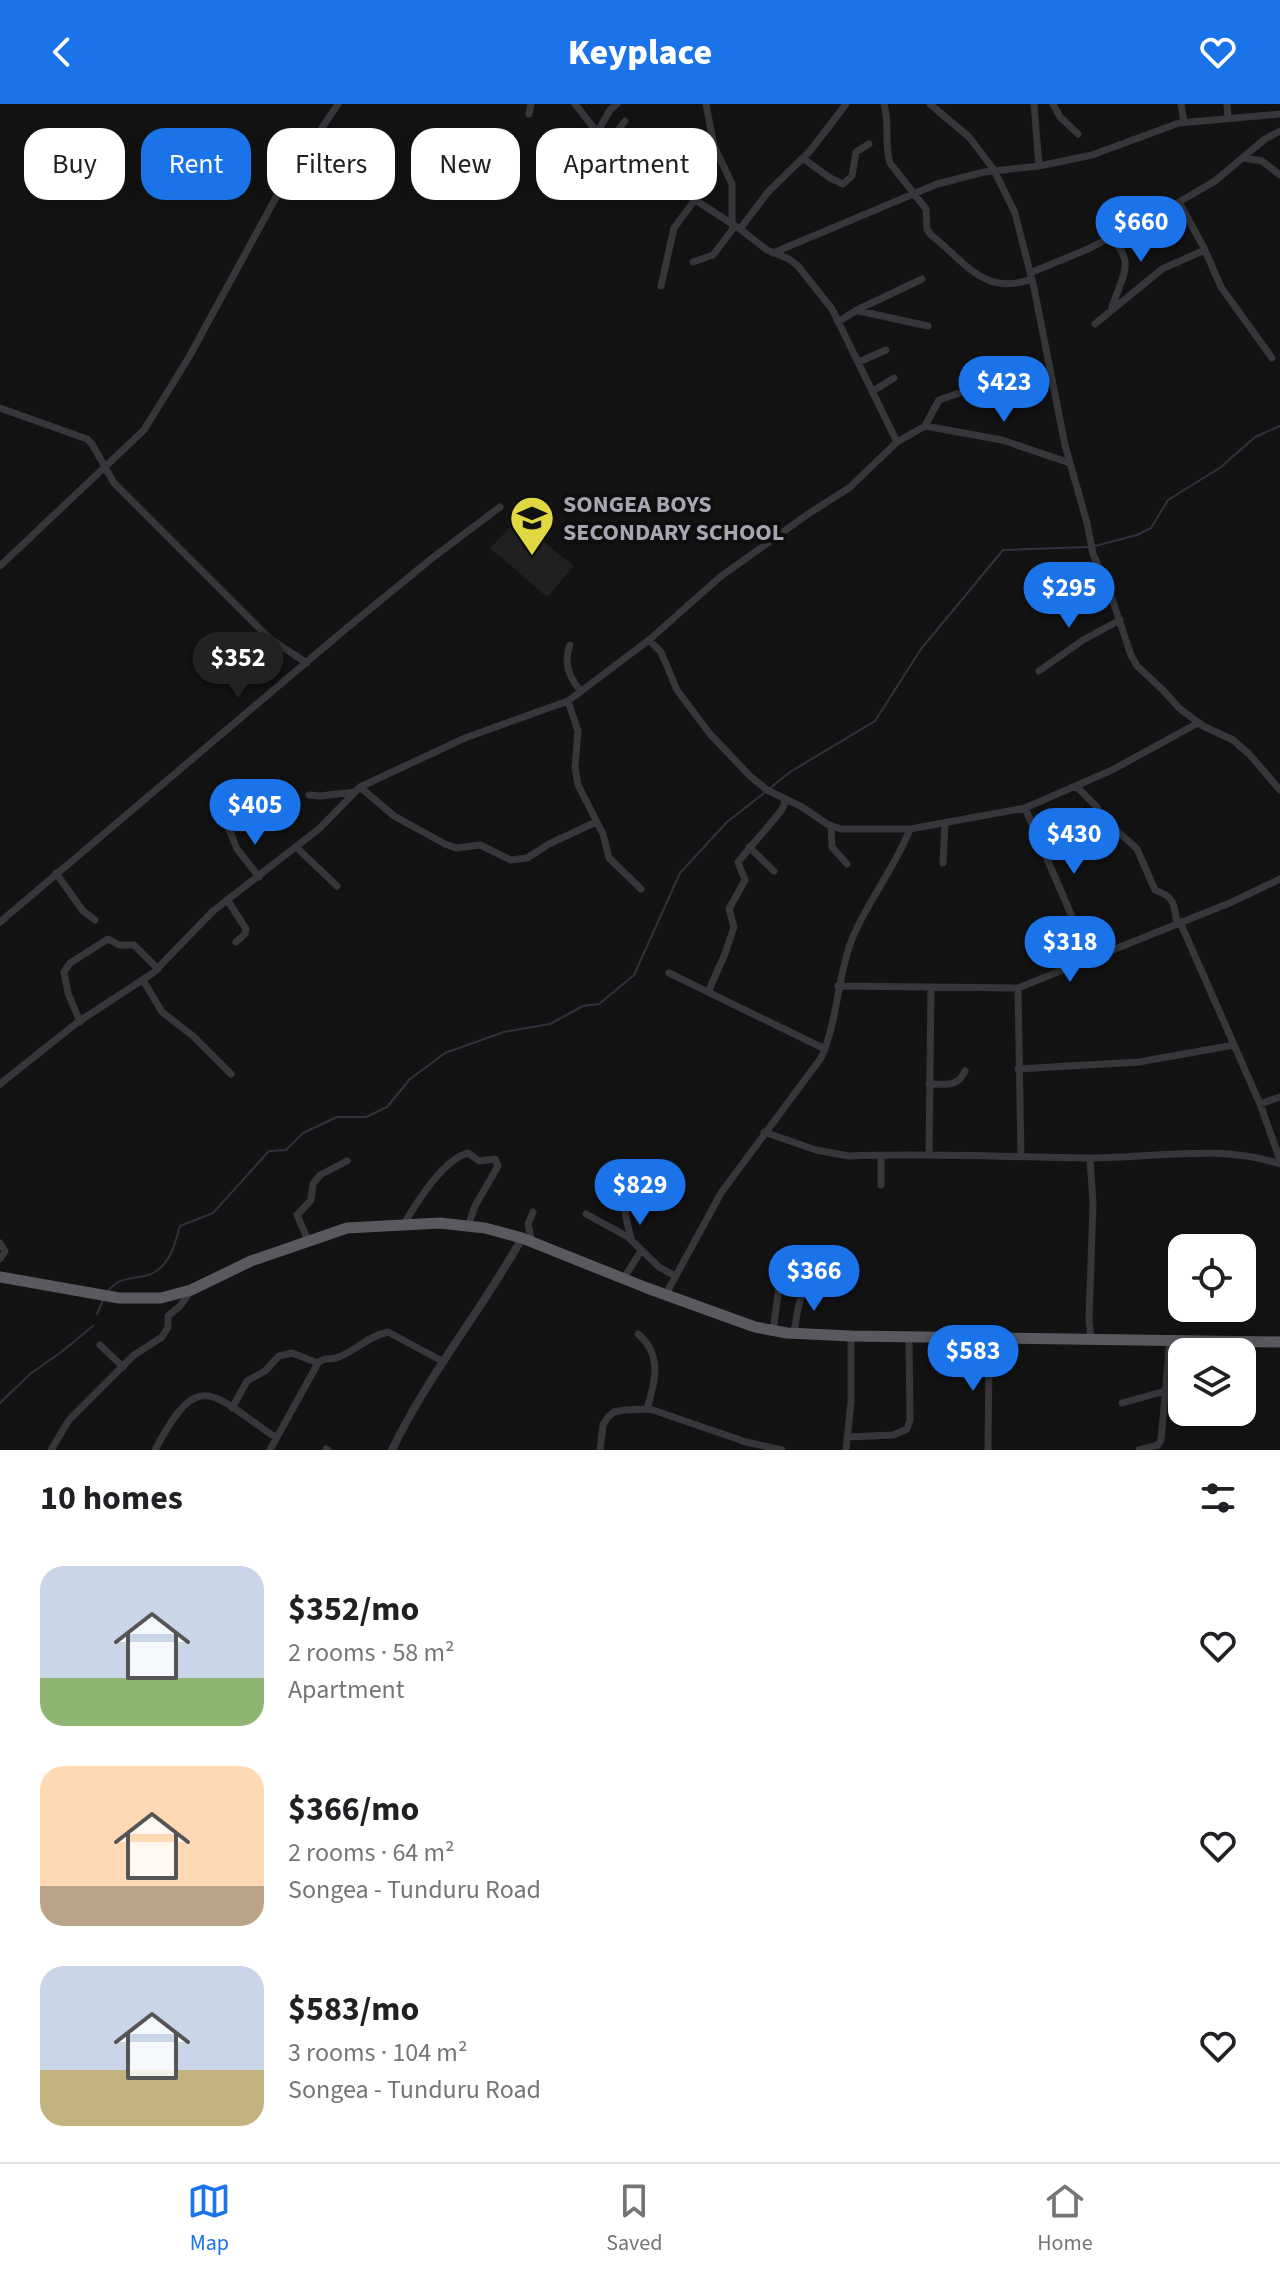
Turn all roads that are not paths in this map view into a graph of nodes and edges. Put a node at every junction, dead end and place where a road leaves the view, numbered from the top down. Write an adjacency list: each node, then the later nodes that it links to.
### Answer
1 (338, 104): 57 (street)
2 (531, 104): 14 (street)
3 (575, 104): 20 (street)
4 (617, 104): 21 (street)
5 (706, 104): 34 (street)
6 (846, 104): 27 (street)
7 (884, 104): 31 (street)
8 (930, 104): 29 (street)
9 (1035, 104): 28 (street)
10 (1053, 104): 24 (street)
11 (1181, 104): 19 (street)
12 (1227, 104): 17 (street)
13 (1260, 104): 16 (street)
14 (529, 114)
15 (1280, 114): 16 (street)
16 (1253, 115): 17 (street)
17 (1228, 118): 19 (street)
18 (625, 121): 22 (street)
19 (1184, 122): 28 (street)
20 (593, 128)
21 (600, 128)
22 (620, 128)
23 (1280, 131): 26 (street)
24 (1078, 134)
25 (869, 144): 27 (street)
26 (1243, 158): 30 (street); 33 (street)
27 (804, 159): 34 (street)
28 (1039, 166): 29 (street)
29 (994, 170): 31 (street); 39 (street)
30 (1280, 175)
31 (913, 192): 37 (street); 39 (street)
32 (694, 201): 34 (street); 41 (street)
33 (1179, 202): 35 (street); 36 (street)
34 (736, 227): 37 (street); 38 (street)
35 (1109, 237): 39 (street); 42 (street)
36 (1205, 250): 42 (street); 48 (street)
37 (773, 253): 44 (street)
38 (693, 262)
39 (1031, 276): 56 (street)
40 (922, 279): 43 (street)
41 (661, 286)
42 (1112, 309): 45 (street)
43 (857, 310): 44 (street); 46 (street)
44 (838, 322): 49 (street)
45 (1095, 324)
46 (928, 326)
47 (886, 350): 49 (street)
48 (1272, 358)
49 (859, 362): 52 (street)
50 (1024, 371): 54 (street)
51 (894, 378): 52 (street)
52 (873, 391): 55 (street)
53 (0, 408): 57 (street)
54 (925, 426): 55 (street); 56 (street)
55 (897, 442): 61 (street)
56 (1070, 463): 60 (street)
57 (106, 468): 59 (street); 63 (street)
58 (500, 507): 63 (street)
59 (0, 566)
60 (1120, 620): 64 (street); 67 (street)
61 (649, 640): 65 (street); 73 (street)
62 (570, 645): 65 (street)
63 (307, 663): 86 (street)
64 (1039, 671)
65 (581, 691): 66 (street)
66 (568, 701): 69 (street); 76 (street)
67 (1198, 723): 68 (street); 70 (street)
68 (1076, 786): 74 (street); 94 (street)
69 (357, 790): 72 (street); 75 (street); 76 (street)
70 (1280, 790)
71 (309, 795): 72 (street)
72 (330, 795): 75 (street)
73 (786, 800): 78 (street); 82 (street)
74 (1025, 808): 77 (street); 96 (street)
75 (336, 811): 81 (street)
76 (596, 822): 90 (street)
77 (945, 823): 80 (street); 83 (street)
78 (831, 826): 80 (street); 84 (street)
79 (229, 829): 87 (street)
80 (910, 829): 100 (street)
81 (296, 847): 87 (street); 89 (street)
82 (749, 847): 85 (street); 103 (street)
83 (943, 863)
84 (847, 864)
85 (774, 871)
86 (56, 873): 92 (street); 93 (street)
87 (259, 877): 91 (street)
88 (1280, 879): 94 (street)
89 (337, 886)
90 (641, 889)
91 (228, 901): 95 (street); 97 (street)
92 (95, 920)
93 (0, 922)
94 (1178, 923): 96 (street); 105 (street)
95 (236, 942)
96 (1090, 958): 102 (street)
97 (158, 969): 99 (street); 104 (street)
98 (669, 973): 103 (street)
99 (143, 980): 104 (street); 109 (street)
100 (838, 986): 101 (street); 106 (street)
101 (931, 987): 102 (street); 111 (street)
102 (1018, 988): 107 (street)
103 (708, 992): 106 (street)
104 (80, 1022): 110 (street)
105 (1234, 1045): 107 (street); 113 (street)
106 (825, 1049): 114 (street)
107 (1018, 1069): 117 (street)
108 (965, 1071): 111 (street)
109 (231, 1074)
110 (0, 1084)
111 (929, 1084): 116 (street)
112 (1280, 1097): 113 (street)
113 (1260, 1104): 120 (street)
114 (764, 1132): 115 (street); 133 (street)
115 (881, 1155): 116 (street); 122 (street)
116 (929, 1155): 117 (street)
117 (1021, 1157): 118 (street)
118 (1090, 1158): 120 (street); 146 (street)
119 (347, 1161): 127 (street)
120 (1280, 1162)
121 (631, 1167): 129 (street)
122 (881, 1185)
123 (533, 1212): 128 (street)
124 (586, 1214): 129 (street)
125 (403, 1225): 126 (highway); 126 (street); 127 (highway)
126 (468, 1226): 128 (highway)
127 (308, 1240): 138 (highway)
128 (527, 1240): 135 (highway); 152 (street)
129 (632, 1240): 131 (street)
130 (0, 1243): 132 (street)
131 (641, 1251): 133 (street); 135 (street)
132 (0, 1259)
133 (675, 1276): 139 (street)
134 (0, 1277): 138 (highway)
135 (624, 1278): 139 (highway)
136 (822, 1280): 141 (street)
137 (779, 1287): 140 (street)
138 (191, 1290): 154 (street)
139 (666, 1294): 140 (highway)
140 (773, 1331): 141 (highway)
141 (794, 1333): 143 (highway)
142 (638, 1334): 158 (street)
143 (851, 1336): 144 (highway); 160 (street)
144 (909, 1337): 145 (highway); 160 (street)
145 (992, 1338): 146 (highway); 168 (street)
146 (1091, 1340): 147 (highway)
147 (1168, 1340)
148 (1256, 1342): 149 (highway)
149 (1280, 1342)
150 (100, 1345): 154 (street)
151 (1168, 1360): 155 (street)
152 (442, 1361): 153 (street); 161 (street)
153 (318, 1363): 157 (street); 159 (street)
154 (123, 1367): 162 (street)
155 (1165, 1391): 156 (street); 169 (street)
156 (1122, 1403)
157 (232, 1408): 159 (street); 163 (street)
158 (647, 1409): 165 (street); 166 (street)
159 (275, 1437): 164 (street)
160 (847, 1437): 167 (street)
161 (395, 1449)
162 (51, 1450)
163 (155, 1450)
164 (270, 1450)
165 (600, 1450)
166 (782, 1450)
167 (846, 1450)
168 (988, 1450)
169 (1139, 1450)

